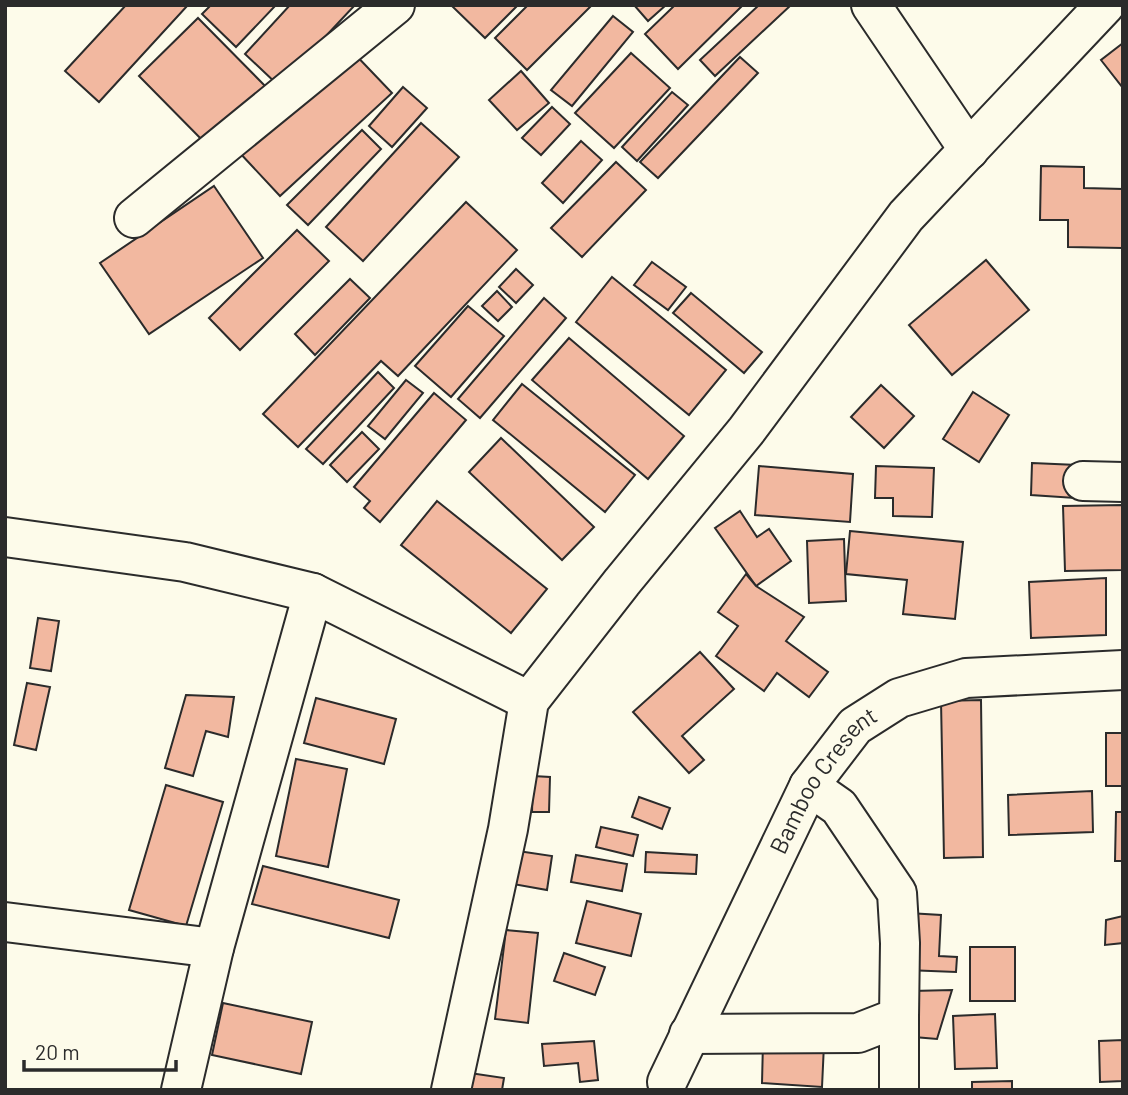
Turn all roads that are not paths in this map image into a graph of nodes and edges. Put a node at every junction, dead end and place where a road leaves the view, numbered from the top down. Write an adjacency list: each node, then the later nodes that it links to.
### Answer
1 (395, 5): 5 (street)
2 (871, 5): 4 (street)
3 (1105, 5): 4 (street)
4 (969, 150): 11 (street)
5 (134, 218)
6 (1083, 481): 7 (street)
7 (1123, 482)
8 (5, 537): 9 (street)
9 (313, 593): 11 (street); 14 (street)
10 (1123, 670): 12 (street, Bamboo Cresent)
11 (529, 701): 19 (street)
12 (809, 786): 15 (street); 16 (street, Bamboo Cresent)
13 (5, 922): 14 (street)
14 (214, 948): 18 (street)
15 (899, 1017): 16 (street); 20 (street)
16 (690, 1034): 17 (street, Bamboo Cresent)
17 (667, 1082)
18 (181, 1090)
19 (451, 1090)
20 (900, 1090)

